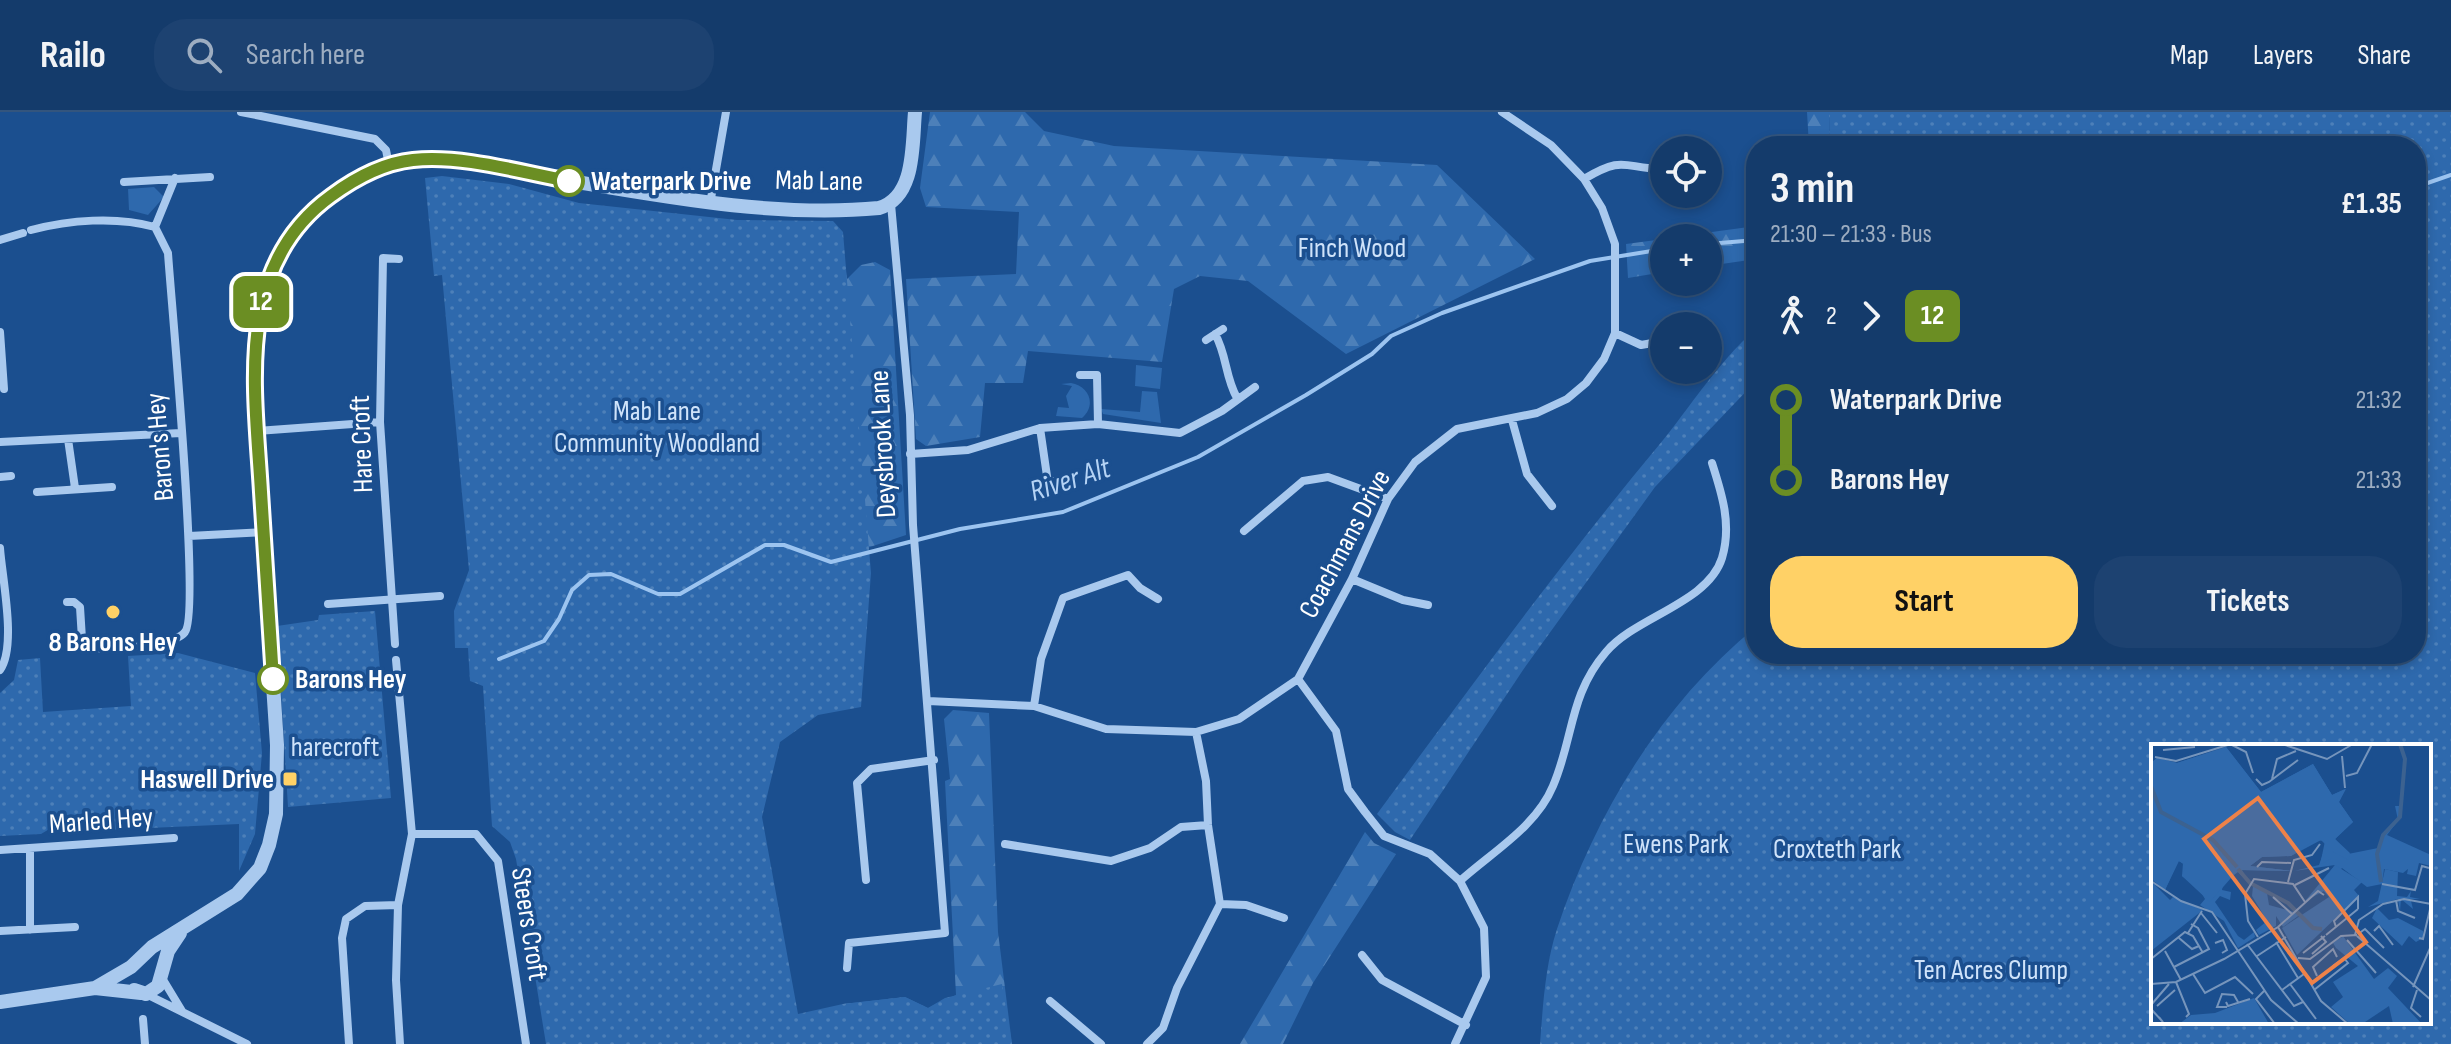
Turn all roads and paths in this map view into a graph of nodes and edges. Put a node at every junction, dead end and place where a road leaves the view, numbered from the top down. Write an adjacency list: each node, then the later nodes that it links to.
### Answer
1 (241, 112): 5 (street)
2 (726, 112): 11 (street)
3 (915, 112): 12 (street)
4 (1502, 112): 9 (street, Coachmans Drive)
5 (389, 165): 11 (street, Mab Lane); 28 (street)
6 (1650, 166): 9 (street)
7 (210, 177): 8 (street)
8 (175, 178): 10 (street); 13 (street)
9 (1584, 179): 17 (street, Coachmans Drive)
10 (124, 182)
11 (710, 204): 12 (street, Mab Lane)
12 (891, 204): 32 (street, Deysbrook Lane)
13 (155, 227): 14 (street); 29 (street, Baron's Hey)
14 (0, 240)
15 (399, 259): 25 (street, Hare Croft)
16 (0, 332): 22 (street)
17 (1615, 333): 19 (street); 24 (street, Coachmans Drive)
18 (1206, 340): 23 (street)
19 (1650, 343)
20 (1080, 375): 26 (street)
21 (1255, 387): 23 (street)
22 (4, 389)
23 (1237, 398): 26 (street)
24 (1512, 420): 42 (street, Coachmans Drive); 43 (street)
25 (380, 422): 28 (street); 51 (street, Hare Croft)
26 (1098, 424): 27 (street)
27 (1040, 428): 32 (street); 37 (street)
28 (257, 431): 45 (street)
29 (181, 433): 30 (street); 46 (street, Baron's Hey)
30 (68, 439): 31 (street); 40 (street)
31 (0, 442)
32 (910, 454): 59 (street, Deysbrook Lane)
33 (1712, 463): 70 (street)
34 (11, 476): 35 (street)
35 (0, 477)
36 (1061, 479): 37 (street)
37 (1048, 483): 39 (street)
38 (112, 487): 40 (street)
39 (1036, 487)
40 (75, 488): 41 (street)
41 (37, 492)
42 (1388, 499): 44 (street); 48 (street, Coachmans Drive)
43 (1552, 506)
44 (1244, 531)
45 (264, 532): 46 (street); 75 (street)
46 (189, 536): 52 (street, Baron's Hey)
47 (0, 548): 57 (street)
48 (1352, 579): 54 (street); 58 (street, Coachmans Drive)
49 (440, 596): 51 (street)
50 (1158, 599): 60 (street)
51 (392, 600): 53 (street); 55 (street, Hare Croft)
52 (67, 602)
53 (328, 604)
54 (1428, 605)
55 (395, 644)
56 (396, 660): 64 (street)
57 (0, 670)
58 (1298, 679): 61 (street, Coachmans Drive); 70 (street)
59 (928, 701): 60 (street, Coachmans Drive); 62 (street, Deysbrook Lane)
60 (1034, 706): 61 (street, Coachmans Drive)
61 (1196, 732): 63 (street)
62 (934, 760): 69 (street); 80 (street, Deysbrook Lane)
63 (1208, 825): 66 (street); 71 (street)
64 (412, 834): 72 (street); 93 (street, Steers Croft)
65 (174, 838): 67 (street, Marled Hey)
66 (1005, 844)
67 (30, 848): 68 (street, Marled Hey); 76 (street, Marled Hey)
68 (0, 850)
69 (866, 880)
70 (1460, 881): 88 (street)
71 (1220, 904): 73 (street); 95 (street)
72 (398, 905): 91 (street); 92 (street)
73 (1284, 918)
74 (75, 927): 76 (street)
75 (183, 929): 79 (street); 81 (street)
76 (30, 930): 77 (street)
77 (0, 931)
78 (1362, 955): 88 (street)
79 (134, 965): 81 (street); 82 (street); 83 (street)
80 (847, 968)
81 (161, 976): 83 (street); 86 (street)
82 (95, 988): 83 (street); 85 (street)
83 (143, 994): 86 (street)
84 (1050, 1001): 94 (street)
85 (0, 1002)
86 (182, 1012): 90 (street)
87 (143, 1019): 89 (street)
88 (1466, 1025): 96 (street)
89 (145, 1044)
90 (247, 1044)
91 (349, 1044)
92 (400, 1044)
93 (526, 1044)
94 (1101, 1044)
95 (1147, 1044)
96 (1455, 1044)

